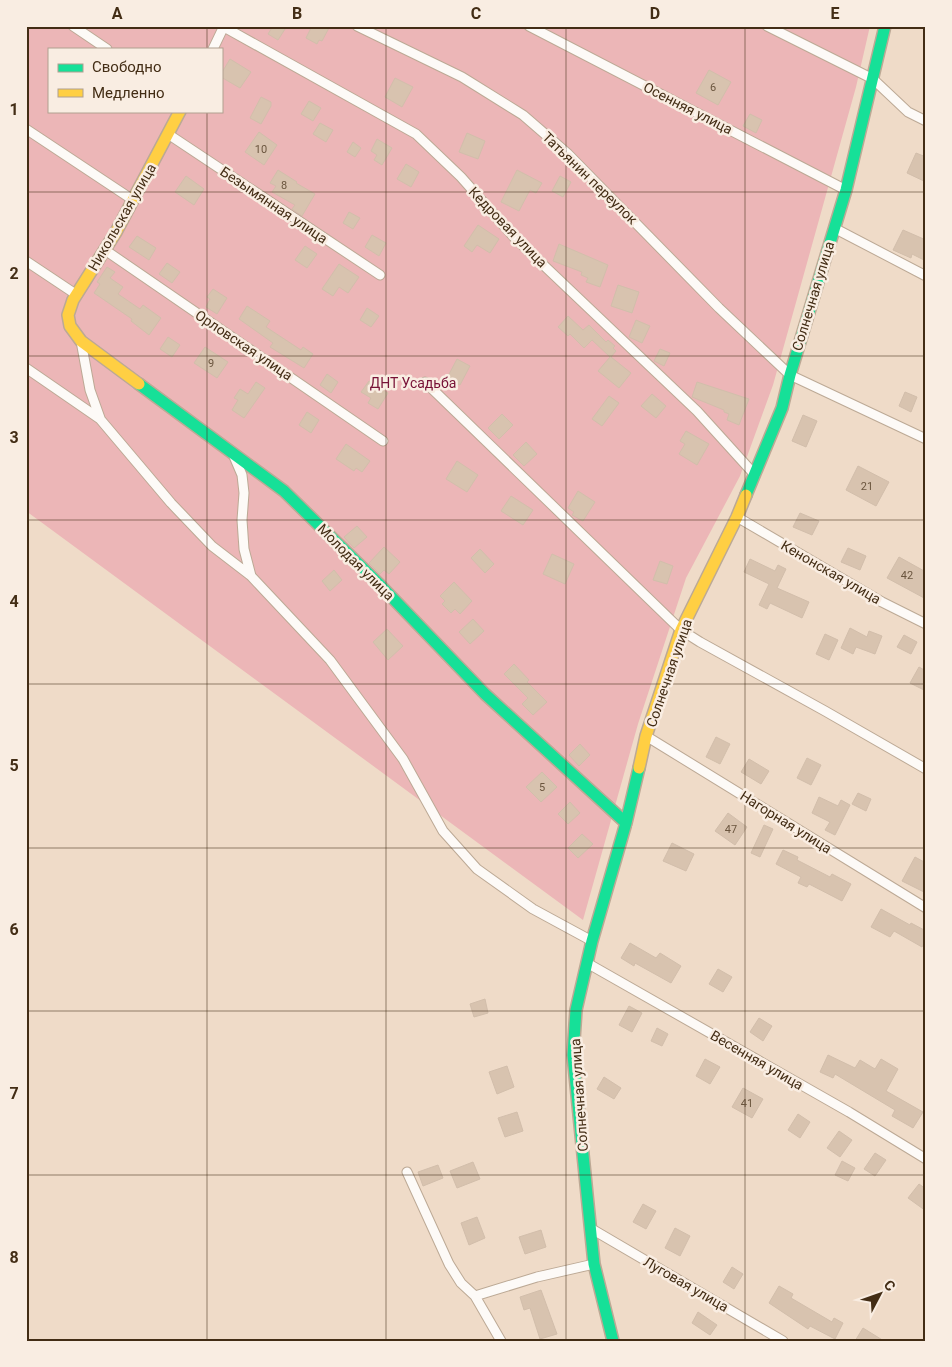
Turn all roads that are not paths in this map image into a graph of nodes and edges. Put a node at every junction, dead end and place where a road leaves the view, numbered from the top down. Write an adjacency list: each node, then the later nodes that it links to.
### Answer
1 (73, 26): 7 (street)
2 (357, 26): 25 (street, Татьянин переулок)
3 (529, 26): 14 (street, Осенняя улица)
4 (767, 26): 9 (street)
5 (886, 26): 9 (street, Солнечная улица)
6 (224, 27): 8 (street); 31 (street, Кедровая улица)
7 (106, 48)
8 (214, 48)
9 (873, 79): 11 (street); 14 (street, Солнечная улица)
10 (179, 112): 13 (street, Никольская улица)
11 (926, 121)
12 (26, 130): 15 (street)
13 (168, 134): 15 (street, Никольская улица); 19 (street, Безымянная улица)
14 (846, 190): 16 (street, Солнечная улица)
15 (134, 200): 17 (street, Никольская улица)
16 (834, 228): 20 (street); 25 (street, Солнечная улица)
17 (105, 250): 21 (street, Никольская улица); 29 (street, Орловская улица)
18 (26, 261): 21 (street)
19 (380, 275)
20 (926, 276)
21 (77, 294): 22 (street, Никольская улица)
22 (68, 324): 23 (street, Молодая улица)
23 (81, 341): 27 (street); 30 (street, Молодая улица)
24 (26, 368): 27 (street)
25 (790, 375): 28 (street, Татьянин переулок); 31 (street, Солнечная улица)
26 (425, 382): 35 (street)
27 (100, 419): 33 (street)
28 (926, 439)
29 (383, 441)
30 (233, 454): 33 (street); 38 (street, Молодая улица)
31 (755, 475): 32 (street, Солнечная улица)
32 (737, 517): 34 (street, Кенонская улица); 35 (street, Солнечная улица)
33 (251, 576): 40 (street)
34 (926, 624)
35 (681, 630): 36 (street, Солнечная улица); 37 (street)
36 (646, 736): 38 (street, Солнечная улица); 39 (street, Нагорная улица)
37 (926, 769)
38 (626, 823): 40 (street, Солнечная улица)
39 (926, 908)
40 (592, 941): 41 (street, Солнечная улица)
41 (587, 963): 42 (street, Весенняя улица); 44 (street, Солнечная улица)
42 (926, 1159)
43 (407, 1172): 46 (street)
44 (590, 1228): 45 (street, Солнечная улица); 49 (street, Луговая улица)
45 (594, 1264): 46 (street); 48 (street, Солнечная улица)
46 (475, 1296): 47 (street)
47 (501, 1341)
48 (613, 1341)
49 (783, 1341)

